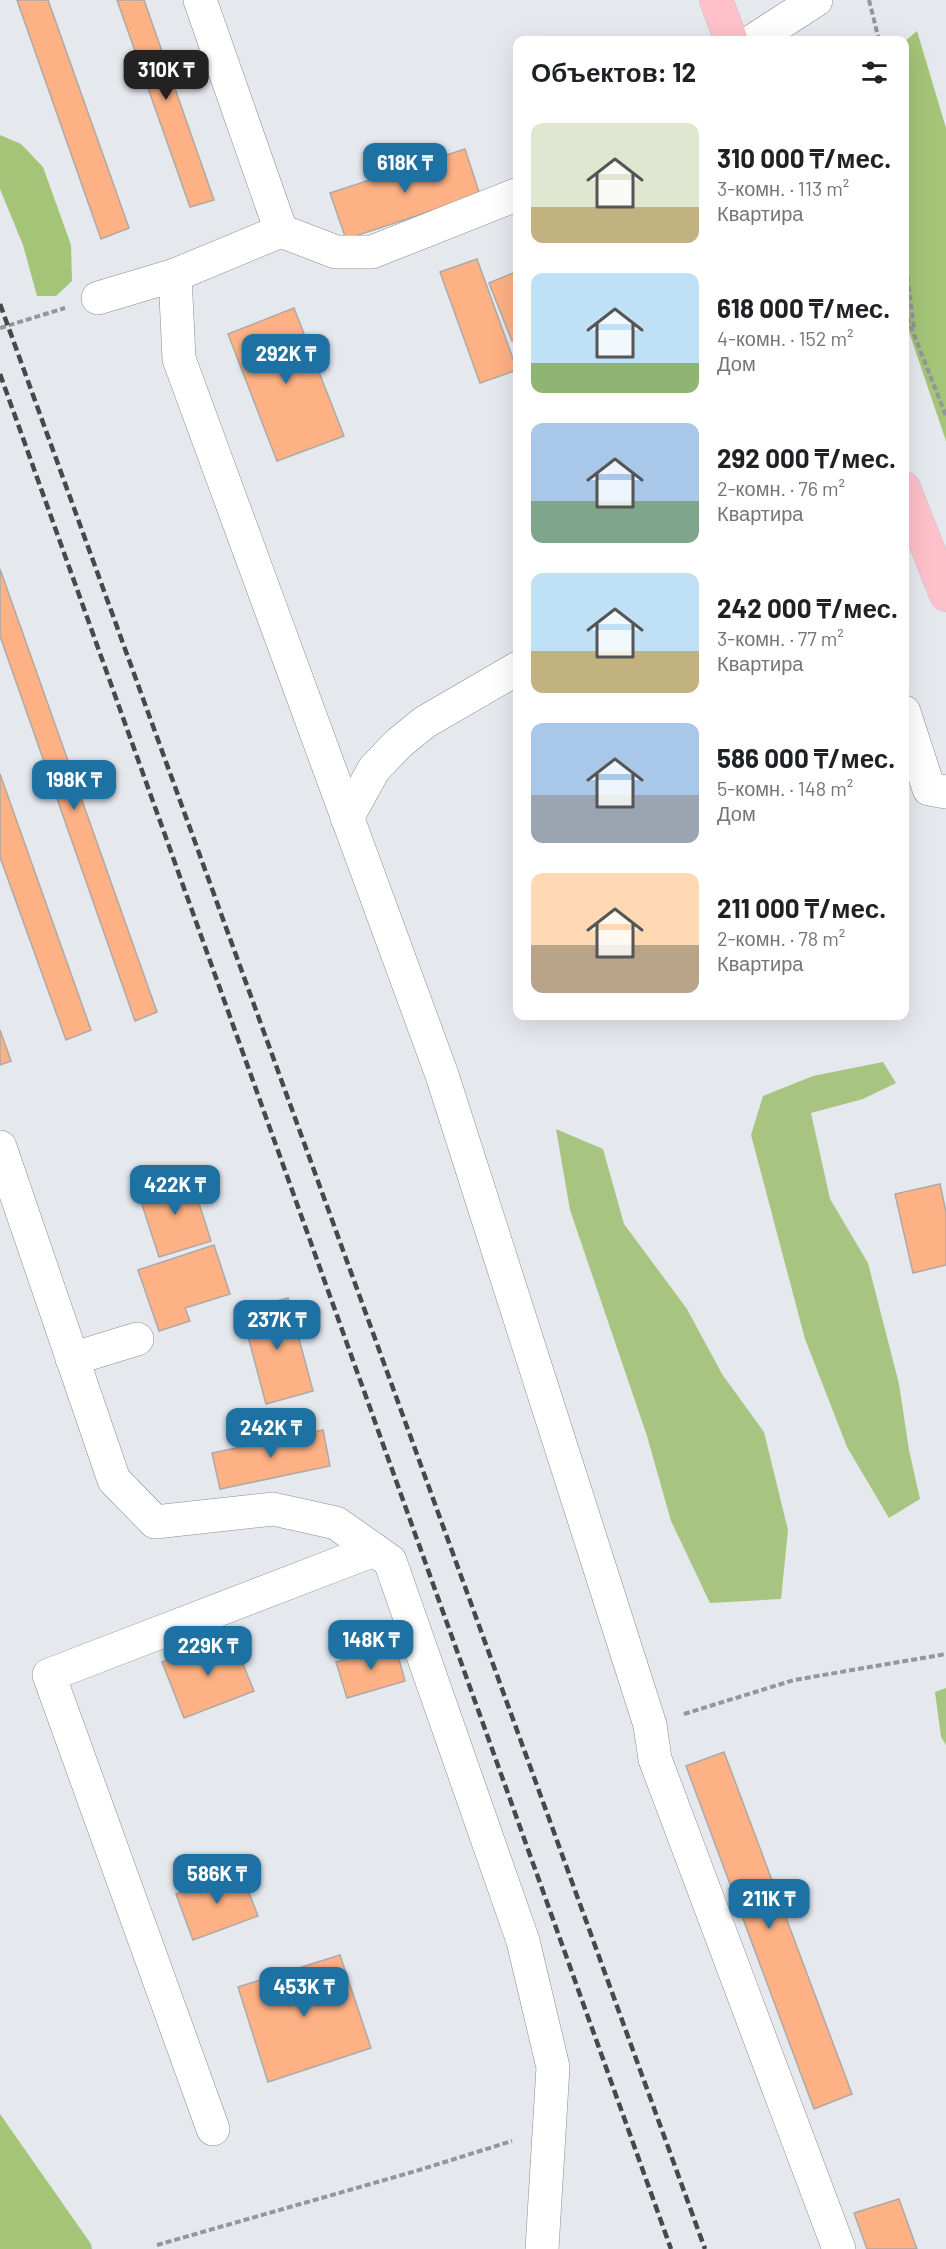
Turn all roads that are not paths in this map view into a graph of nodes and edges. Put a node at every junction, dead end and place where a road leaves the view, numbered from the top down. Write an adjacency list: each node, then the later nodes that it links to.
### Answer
1 (200, 0): 7 (lane)
2 (716, 0): 4 (main road)
3 (816, 0): 5 (lane)
4 (730, 36)
5 (760, 36)
6 (513, 196): 7 (lane)
7 (281, 231): 8 (lane)
8 (175, 275): 9 (lane); 15 (lane)
9 (98, 298)
10 (909, 509): 11 (main road)
11 (946, 595)
12 (513, 671): 15 (lane)
13 (909, 727): 14 (lane)
14 (946, 792)
15 (347, 818): 22 (lane)
16 (0, 1146): 18 (lane)
17 (137, 1339): 18 (lane)
18 (72, 1359): 19 (lane)
19 (374, 1550): 20 (lane); 21 (lane)
20 (213, 2129)
21 (542, 2249)
22 (839, 2249)

